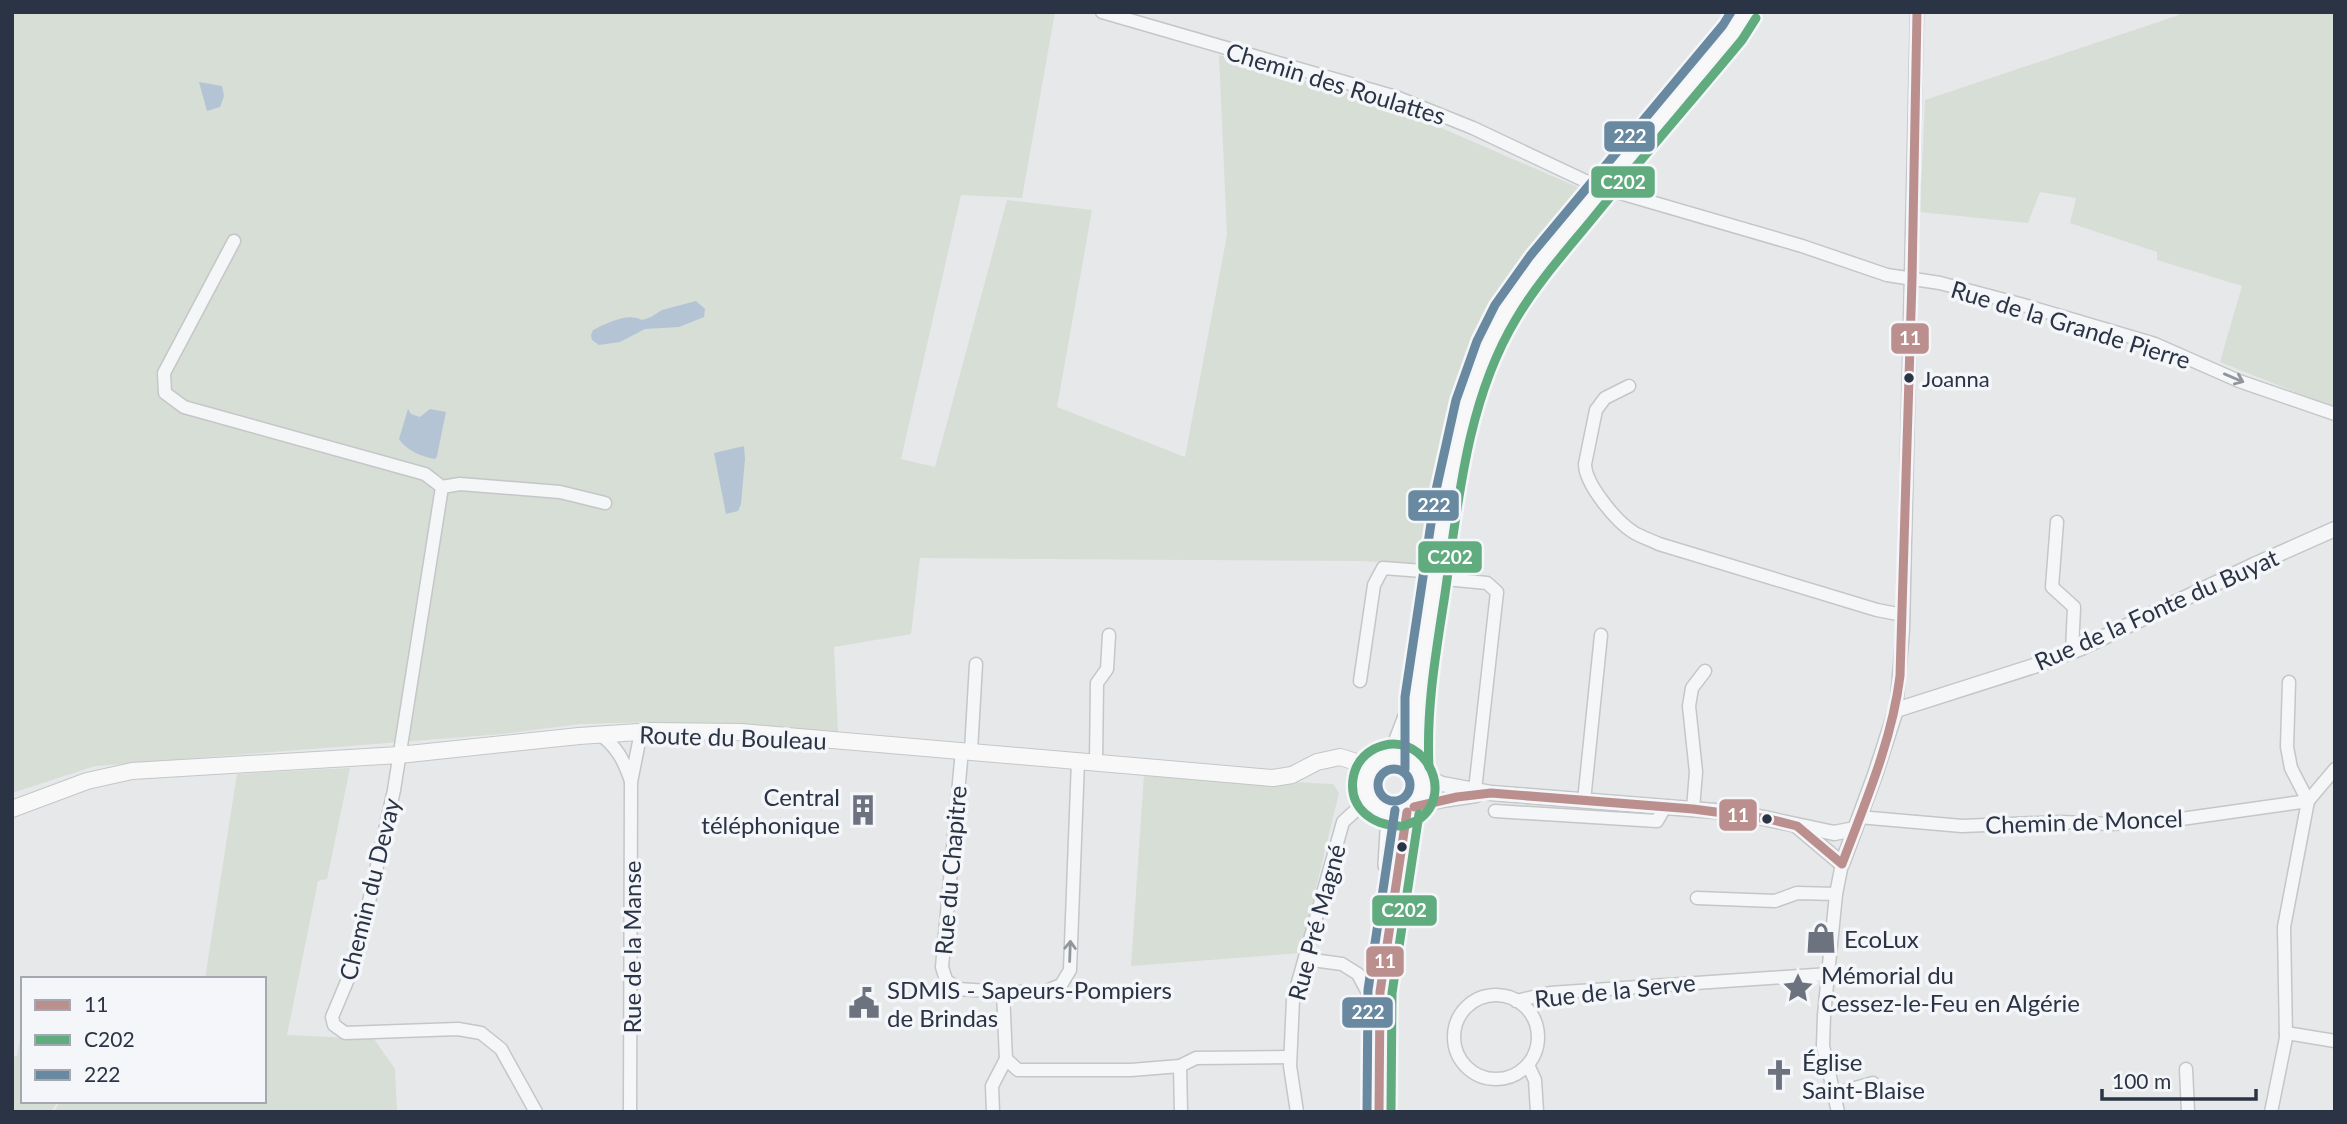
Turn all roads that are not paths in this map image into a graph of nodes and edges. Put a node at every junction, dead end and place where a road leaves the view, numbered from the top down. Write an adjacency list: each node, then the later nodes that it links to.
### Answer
1 (1102, 12): 4 (street, Chemin des Roulattes)
2 (1745, 12): 4 (main road)
3 (1917, 12): 6 (street)
4 (1602, 187): 6 (street, Rue de la Grande Pierre); 13 (main road)
5 (234, 241): 9 (street)
6 (1912, 279): 8 (street, Rue de la Grande Pierre, one-way to 8); 14 (street)
7 (1629, 386): 14 (street)
8 (2335, 414)
9 (442, 487): 10 (street); 27 (street)
10 (605, 503)
11 (2057, 522): 17 (street)
12 (2335, 528): 17 (street, Rue de la Fonte du Buyat)
13 (1435, 575): 20 (main road); 21 (street); 35 (street)
14 (1903, 615): 23 (street)
15 (1109, 635): 30 (street)
16 (1601, 635): 38 (street)
17 (2072, 652): 23 (street, Rue de la Fonte du Buyat)
18 (976, 664): 26 (street)
19 (1705, 671): 42 (street)
20 (1421, 674): 28 (main road); 33 (main road)
21 (1360, 681)
22 (2289, 682): 39 (street)
23 (1896, 710): 45 (street)
24 (641, 732): 25 (main road, Route du Bouleau); 26 (main road, Route du Bouleau); 34 (street)
25 (599, 734): 27 (main road, Route du Bouleau); 34 (street)
26 (966, 751): 29 (main road, Route du Bouleau); 53 (street, Rue du Chapitre)
27 (398, 755): 41 (main road, Route du Bouleau); 65 (street, Chemin du Devay)
28 (1393, 756): 32 (main road); 33 (main road)
29 (1078, 761): 30 (main road, Route du Bouleau); 53 (street, Rue du Chapitre, one-way to 29)
30 (1096, 761): 32 (main road, Route du Bouleau)
31 (2335, 769): 39 (street)
32 (1368, 771): 37 (main road)
33 (1419, 771): 35 (street); 43 (main road)
34 (631, 782): 66 (street, Rue de la Manse)
35 (1475, 790): 36 (street)
36 (1491, 793): 38 (street); 43 (street)
37 (1368, 799): 43 (main road); 51 (street, Rue Pré Magné)
38 (1584, 801): 40 (street)
39 (2308, 801): 45 (street, Chemin de Moncel); 56 (street)
40 (1665, 807): 42 (street); 44 (street)
41 (12, 809)
42 (1693, 809): 46 (street)
43 (1404, 811): 55 (main road)
44 (1495, 811)
45 (1857, 823): 47 (street); 48 (street)
46 (1797, 826): 47 (street); 48 (street)
47 (1822, 832): 48 (street)
48 (1844, 858): 49 (street)
49 (1836, 894): 50 (street); 52 (street)
50 (1697, 898)
51 (1305, 959): 55 (street); 58 (street, Rue Pré Magné)
52 (1829, 974): 54 (street, Rue de la Serve); 64 (street)
53 (1003, 992): 59 (street)
54 (1516, 1000): 60 (street, Rue de la Serve); 60 (street, Rue de la Serve)
55 (1380, 1014): 70 (main road)
56 (2286, 1033): 57 (street); 74 (street)
57 (2335, 1041)
58 (1290, 1057): 61 (street); 69 (street, Rue Pré Magné)
59 (1006, 1059): 61 (street); 67 (street)
60 (1528, 1065): 71 (street)
61 (1181, 1066): 68 (street)
62 (2186, 1069): 73 (street)
63 (1873, 1083): 64 (street)
64 (1834, 1094): 72 (street)
65 (536, 1112)
66 (631, 1112)
67 (993, 1112)
68 (1181, 1112)
69 (1297, 1112)
70 (1379, 1112)
71 (1537, 1112)
72 (1838, 1112)
73 (2188, 1112)
74 (2271, 1112)

